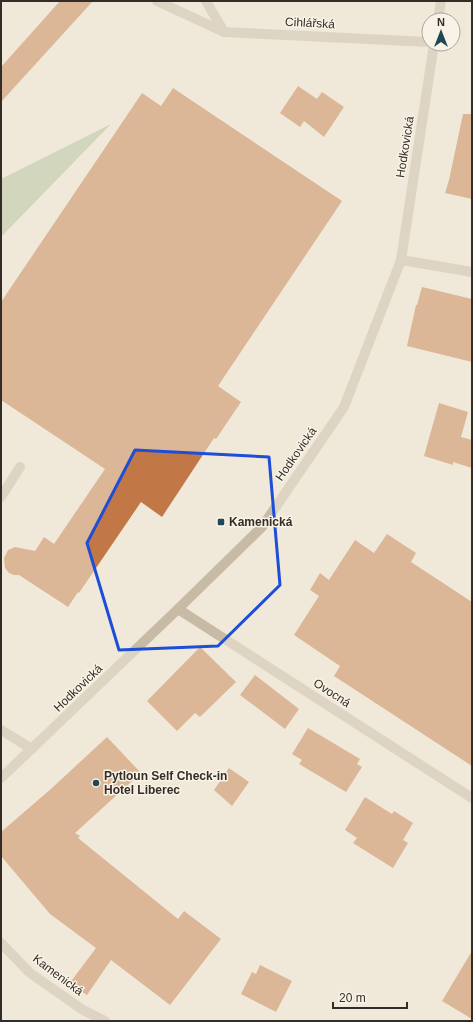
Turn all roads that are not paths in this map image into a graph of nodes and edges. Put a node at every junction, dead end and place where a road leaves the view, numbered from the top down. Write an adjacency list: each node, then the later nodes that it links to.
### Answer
1 (157, 1): 5 (street)
2 (206, 1): 5 (street)
3 (441, 1): 4 (street)
4 (439, 12)
5 (224, 32): 6 (street, Cihlářská)
6 (421, 42)
7 (433, 52): 8 (street, Hodkovická)
8 (401, 260): 9 (street); 12 (street, Hodkovická)
9 (472, 272)
10 (20, 467): 11 (street)
11 (1, 497)
12 (178, 609): 14 (street, Hodkovická); 16 (street, Ovocná)
13 (1, 730): 14 (street)
14 (32, 748): 15 (street, Hodkovická)
15 (1, 778)
16 (472, 798)
17 (1, 943): 18 (street, Kamenická)
18 (105, 1021)

